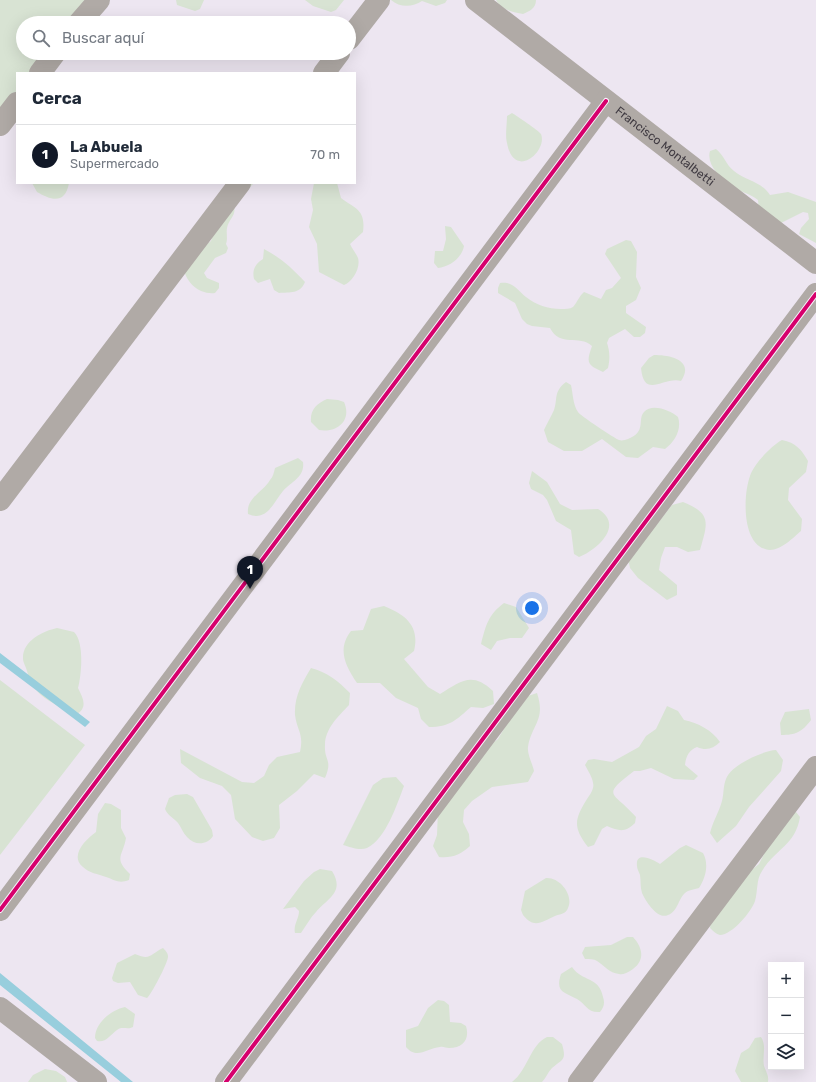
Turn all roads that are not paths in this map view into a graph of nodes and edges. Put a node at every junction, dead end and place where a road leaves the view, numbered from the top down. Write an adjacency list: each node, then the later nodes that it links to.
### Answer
1 (99, 0): 4 (street)
2 (379, 0): 5 (street)
3 (476, 0): 10 (street, Francisco Montalbetti)
4 (85, 16)
5 (356, 30)
6 (50, 60): 8 (street)
7 (334, 60): 9 (street)
8 (41, 72)
9 (325, 72)
10 (606, 100): 14 (street, Francisco Montalbetti); 18 (street)
11 (16, 103): 12 (street)
12 (0, 125)
13 (239, 184): 16 (street)
14 (816, 263)
15 (816, 294): 21 (street)
16 (0, 500)
17 (816, 767): 22 (street)
18 (0, 910)
19 (0, 1008): 20 (street)
20 (96, 1082)
21 (226, 1082)
22 (579, 1082)

